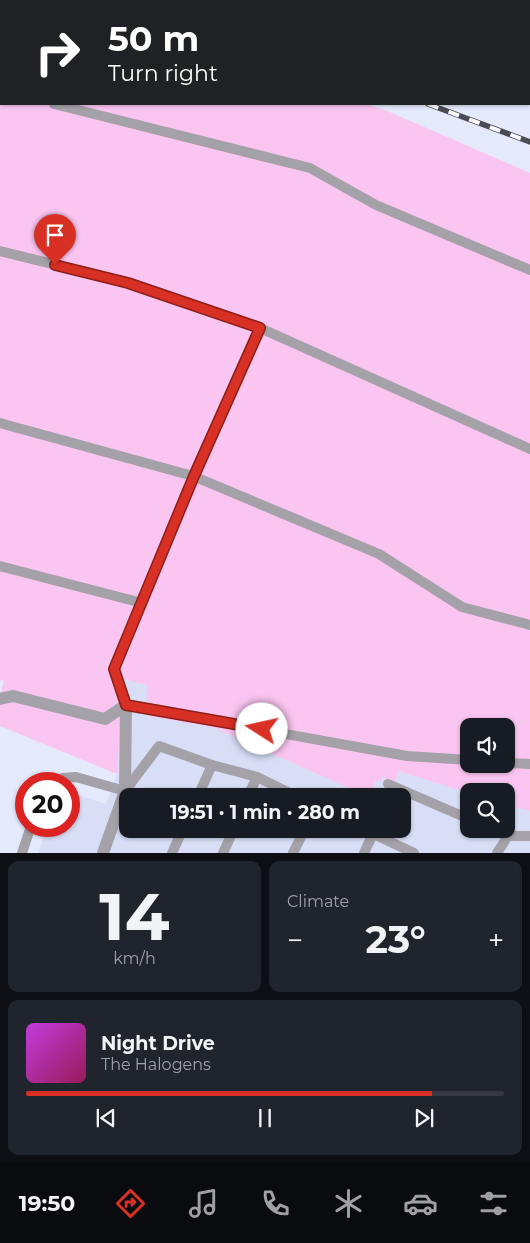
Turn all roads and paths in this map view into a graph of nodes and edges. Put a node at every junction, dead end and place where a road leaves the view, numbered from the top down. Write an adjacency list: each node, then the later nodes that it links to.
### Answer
1 (58, 105): 3 (lane)
2 (0, 252): 4 (lane)
3 (530, 270)
4 (260, 328): 6 (lane); 7 (lane)
5 (0, 422): 7 (lane)
6 (530, 449)
7 (194, 476): 9 (lane); 10 (lane)
8 (0, 566): 9 (lane)
9 (142, 603): 12 (lane)
10 (530, 625)
11 (0, 699): 12 (street)
12 (126, 705): 13 (lane); 20 (street)
13 (460, 759)
14 (515, 763): 15 (lane)
15 (530, 764)
16 (212, 765): 18 (lane); 21 (lane); 22 (lane)
17 (80, 777): 25 (lane)
18 (257, 777): 23 (lane); 24 (lane)
19 (388, 784): 27 (lane)
20 (125, 788)
21 (127, 788)
22 (202, 788)
23 (252, 788)
24 (280, 788)
25 (119, 789)
26 (119, 808): 38 (street)
27 (460, 815)
28 (515, 836): 29 (lane)
29 (530, 836)
30 (27, 837): 37 (lane)
31 (179, 838): 39 (lane)
32 (230, 838): 40 (lane)
33 (300, 838): 41 (lane)
34 (371, 838): 42 (lane)
35 (382, 838): 43 (lane)
36 (507, 838): 44 (lane)
37 (22, 853)
38 (103, 853)
39 (172, 853)
40 (223, 853)
41 (293, 853)
42 (364, 853)
43 (414, 853)
44 (496, 853)

